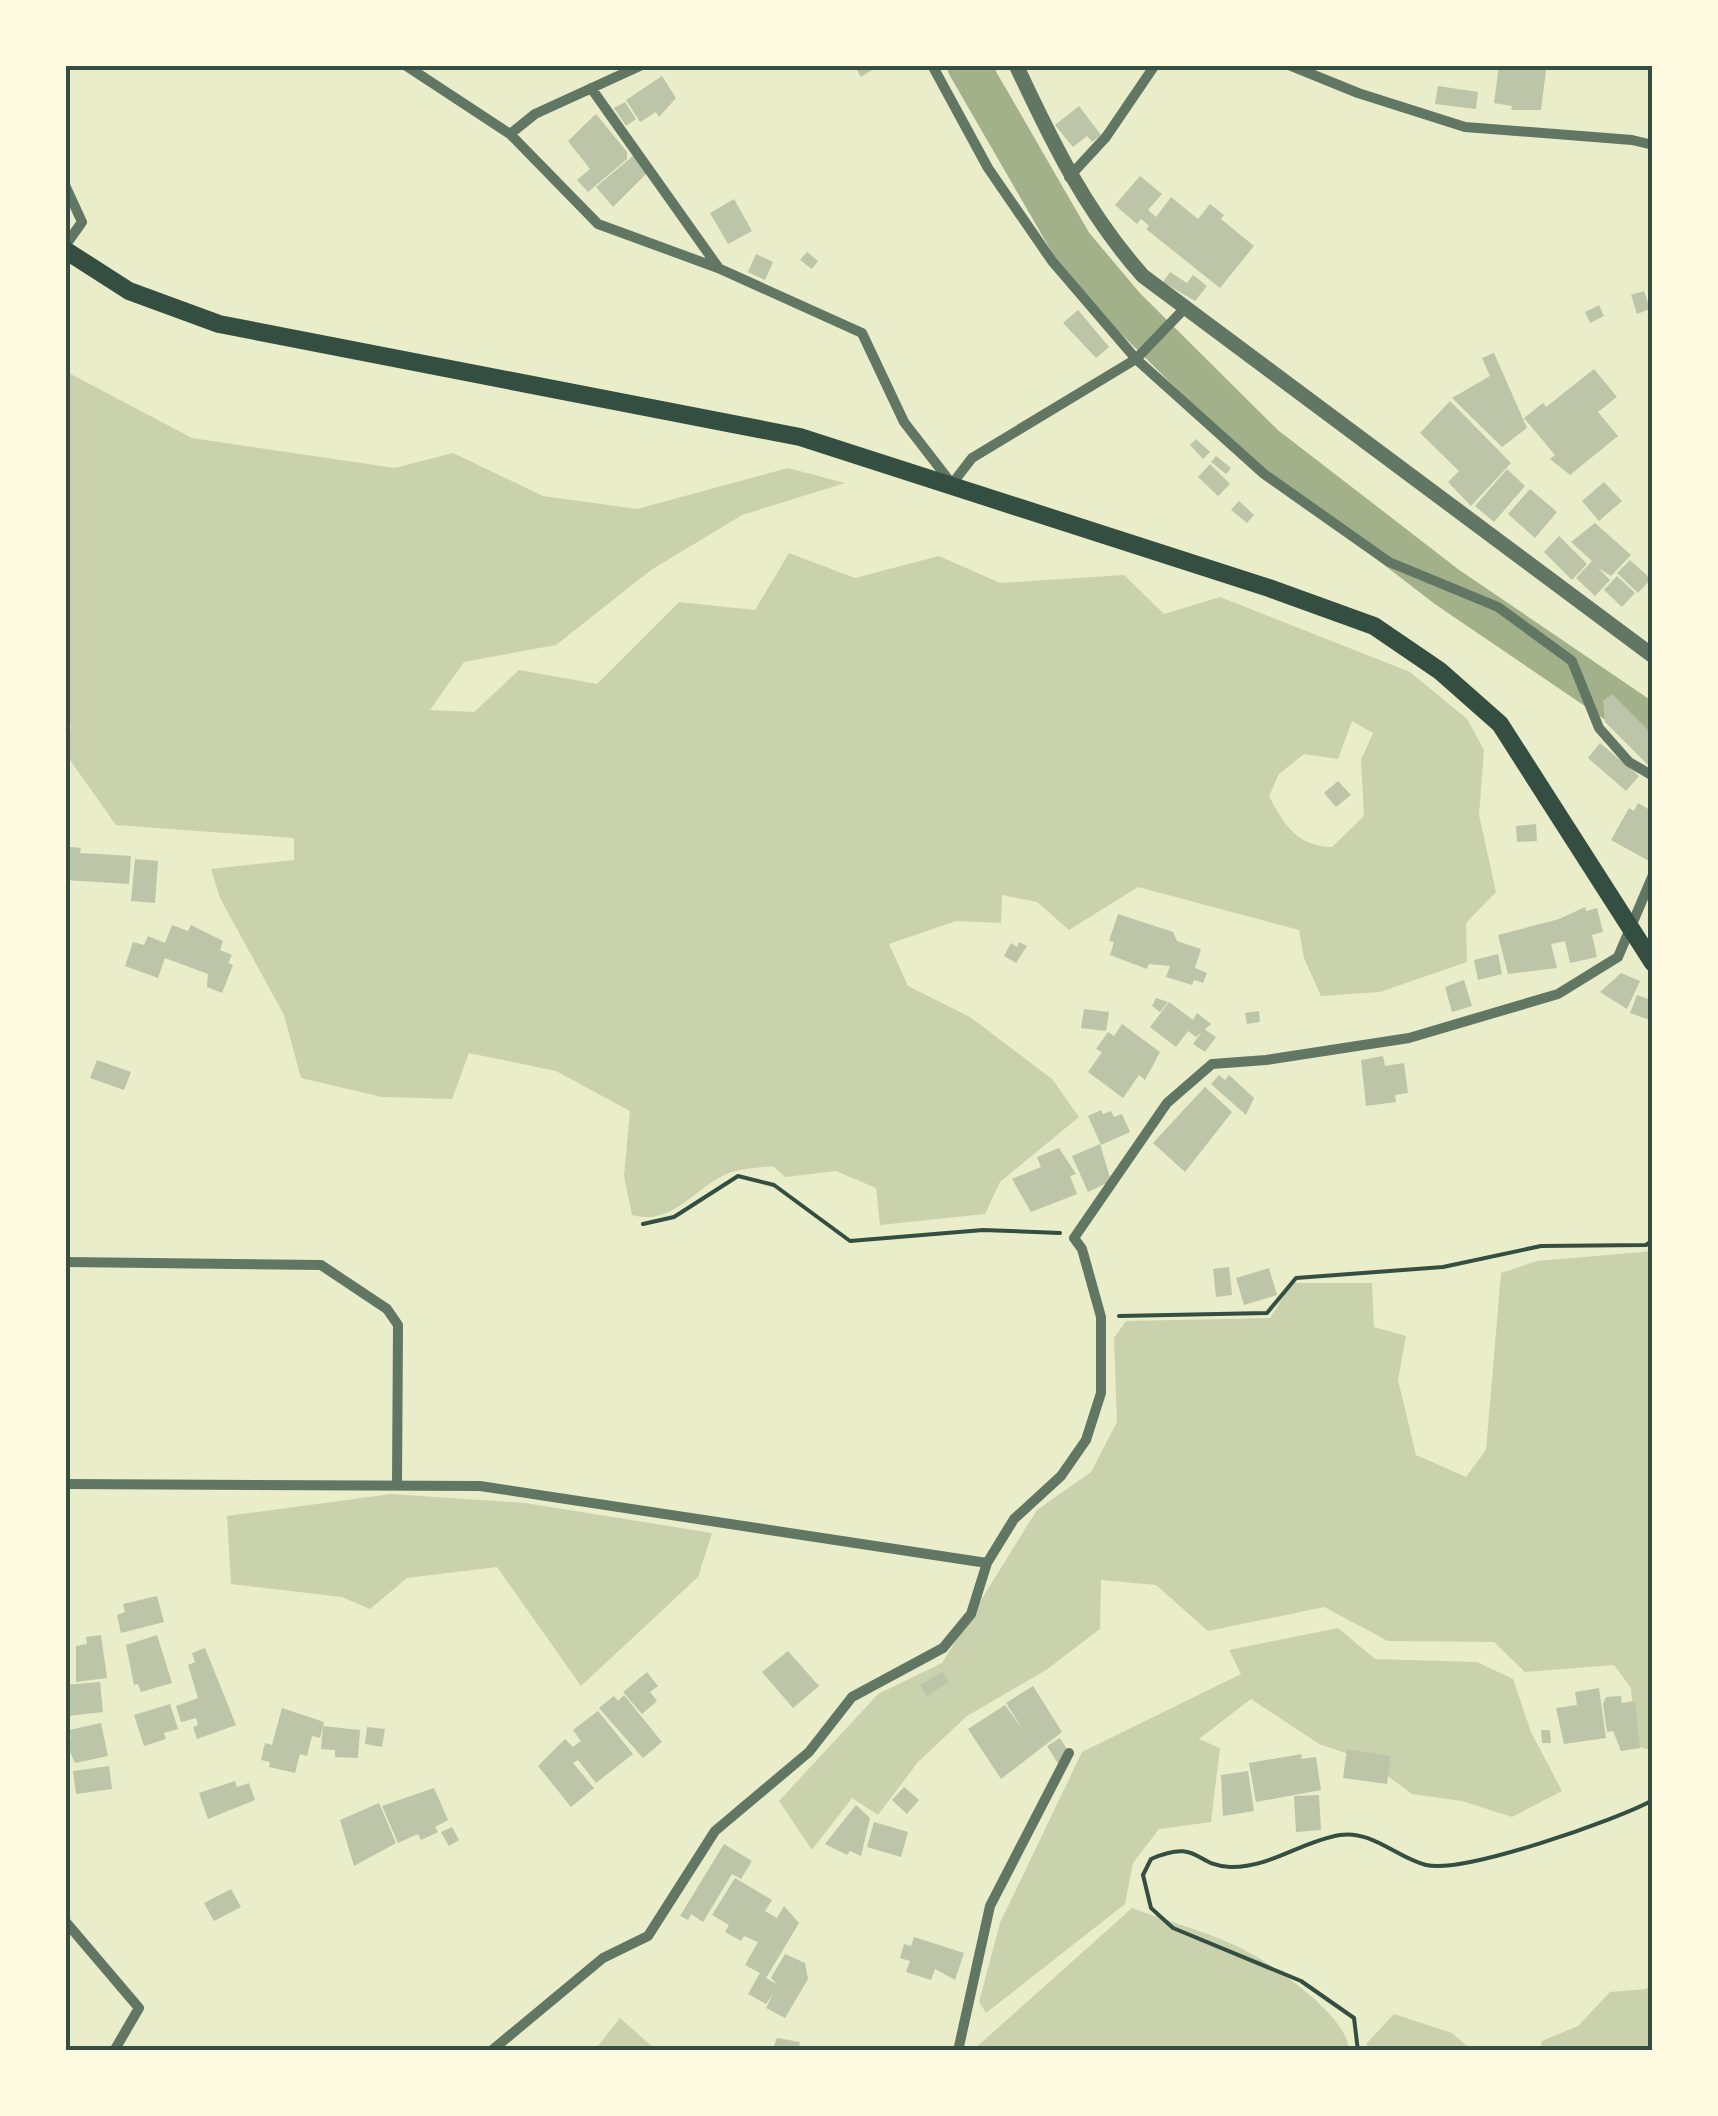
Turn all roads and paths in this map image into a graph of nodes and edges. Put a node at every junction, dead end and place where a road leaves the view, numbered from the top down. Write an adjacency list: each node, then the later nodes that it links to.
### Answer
1 (405, 65): 8 (street)
2 (642, 65): 7 (street)
3 (932, 65): 15 (street)
4 (1016, 65): 10 (street)
5 (1155, 65): 10 (street)
6 (1289, 65): 9 (street)
7 (592, 88): 8 (street); 13 (street)
8 (510, 134): 13 (street)
9 (1653, 146)
10 (1069, 177): 14 (street)
11 (65, 185): 12 (street)
12 (65, 248): 16 (main road)
13 (718, 268): 16 (street)
14 (1185, 308): 15 (street); 17 (street)
15 (1136, 359): 16 (street); 18 (street)
16 (952, 484): 20 (main road)
17 (1653, 656)
18 (1653, 776)
19 (1653, 875): 20 (street)
20 (1629, 926): 21 (main road); 23 (street)
21 (1653, 963)
22 (642, 1224): 23 (path)
23 (1074, 1238): 26 (street)
24 (1653, 1240): 26 (path)
25 (65, 1262): 28 (street)
26 (1101, 1316): 29 (street)
27 (65, 1484): 28 (street)
28 (398, 1484): 29 (street)
29 (987, 1563): 34 (street)
30 (1069, 1753): 35 (street)
31 (1653, 1800): 36 (path)
32 (65, 1921): 33 (street)
33 (114, 2051)
34 (492, 2051)
35 (958, 2051)
36 (1358, 2051)

